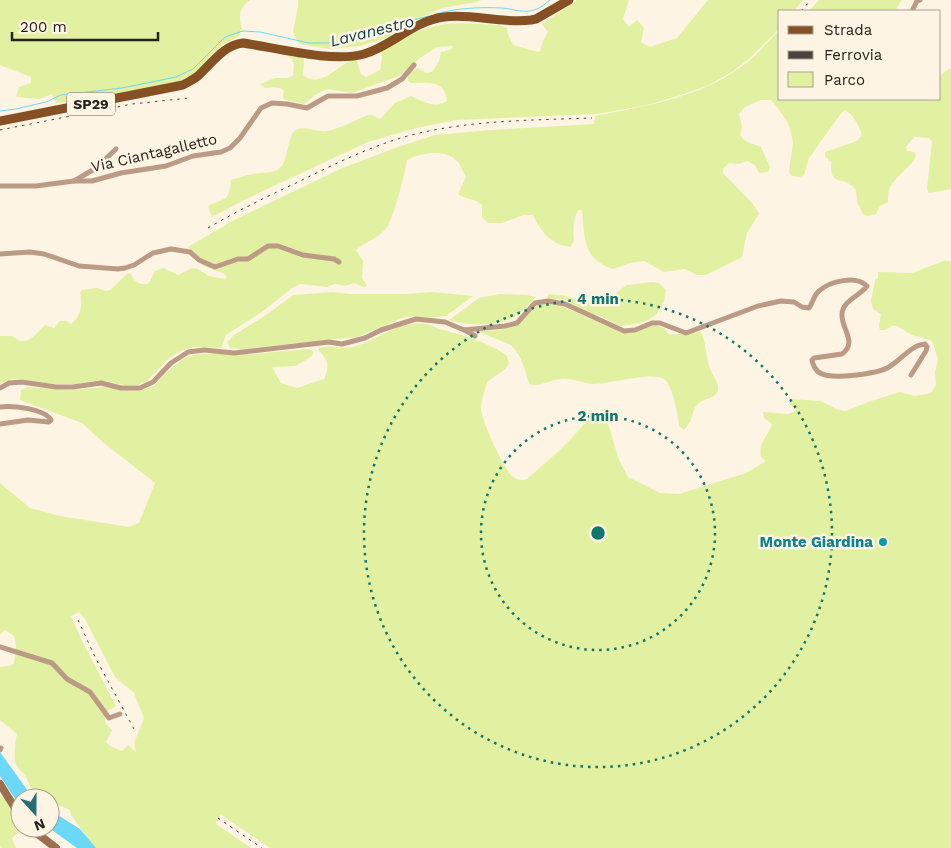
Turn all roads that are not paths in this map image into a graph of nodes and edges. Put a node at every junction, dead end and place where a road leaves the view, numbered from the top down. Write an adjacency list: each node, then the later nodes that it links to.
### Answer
1 (569, 0): 5 (main road, SP29)
2 (920, 0): 3 (street)
3 (912, 10)
4 (414, 65): 7 (street, Via Ciantagalletto)
5 (0, 121)
6 (116, 149): 7 (street, Via Ciantagalletto)
7 (74, 181): 8 (street, Via Ciantagalletto)
8 (0, 186)
9 (0, 254): 10 (street)
10 (339, 262)
11 (464, 330): 12 (street); 13 (street); 14 (street)
12 (475, 336)
13 (911, 375)
14 (0, 388)
15 (0, 407): 16 (street)
16 (0, 424)
17 (0, 647): 18 (street)
18 (120, 714)
19 (0, 784): 20 (main road)
20 (10, 800)
21 (43, 838): 22 (main road)
22 (56, 848)

